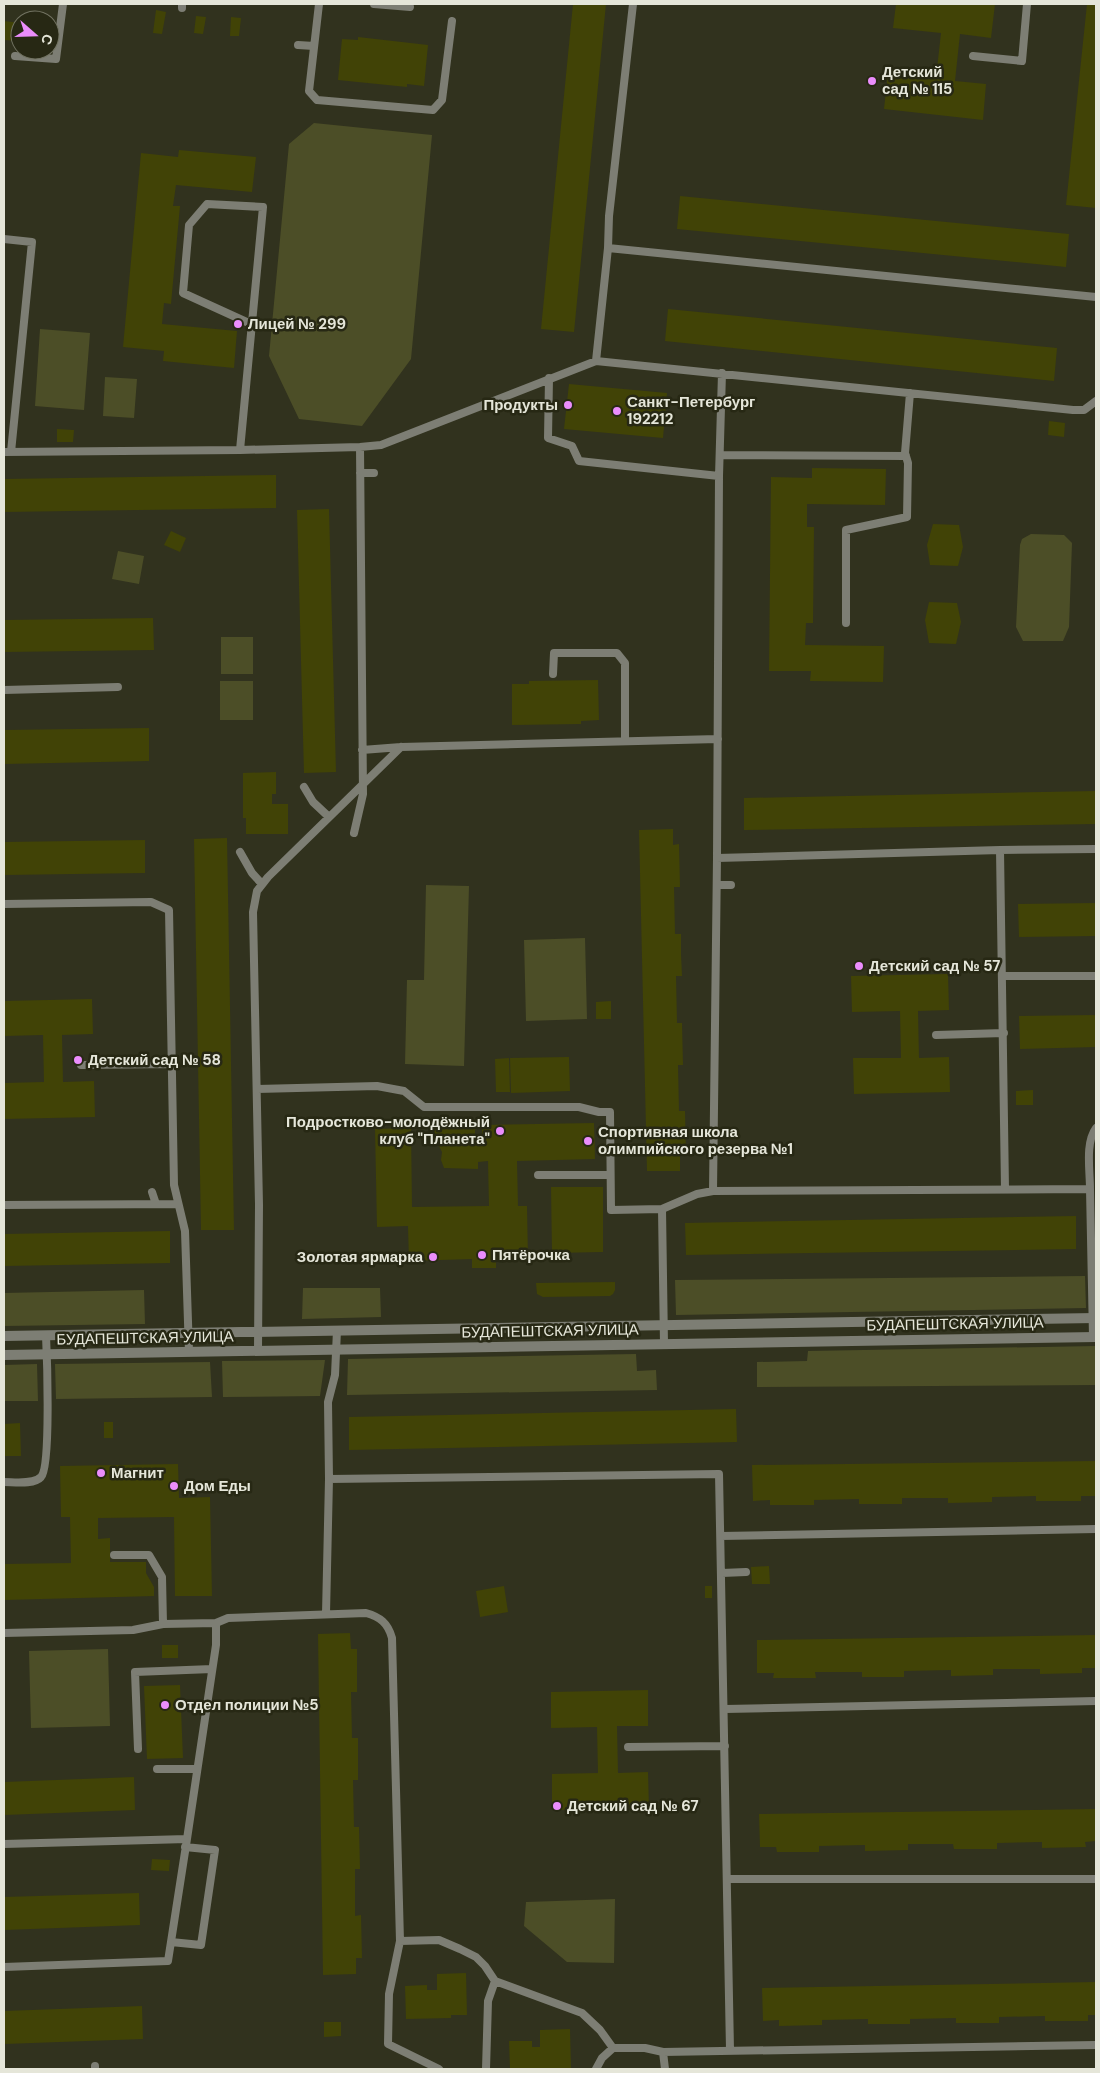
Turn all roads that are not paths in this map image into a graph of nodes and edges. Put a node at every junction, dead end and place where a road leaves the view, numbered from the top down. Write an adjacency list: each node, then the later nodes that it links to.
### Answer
1 (63, 4): 8 (lane)
2 (319, 4): 10 (lane)
3 (374, 4): 6 (lane)
4 (633, 4): 13 (lane)
5 (1028, 4): 11 (lane)
6 (410, 7)
7 (452, 21): 10 (lane)
8 (60, 28)
9 (298, 45): 10 (lane)
10 (314, 46)
11 (973, 56)
12 (4, 239): 23 (lane)
13 (608, 248): 14 (lane); 16 (lane)
14 (1096, 297)
15 (251, 324): 15 (lane); 22 (lane)
16 (596, 361): 17 (lane); 18 (lane)
17 (722, 374): 19 (lane); 24 (lane)
18 (548, 378): 21 (lane); 28 (lane)
19 (910, 393): 20 (lane); 25 (lane)
20 (1096, 401)
21 (360, 447): 22 (lane); 26 (lane)
22 (240, 450): 23 (lane)
23 (7, 452)
24 (720, 455): 25 (lane); 28 (lane)
25 (906, 456): 29 (lane)
26 (360, 473): 27 (lane); 36 (lane)
27 (374, 473)
28 (719, 476): 33 (lane)
29 (846, 623)
30 (554, 674): 34 (lane)
31 (118, 688): 32 (lane)
32 (4, 690)
33 (718, 739): 34 (lane); 44 (lane)
34 (625, 741): 35 (lane)
35 (401, 746): 36 (lane); 37 (lane)
36 (362, 750): 37 (lane)
37 (362, 784): 39 (lane); 40 (lane)
38 (304, 787): 39 (lane)
39 (329, 817): 45 (lane)
40 (354, 833)
41 (1096, 849): 42 (lane)
42 (1000, 850): 44 (lane); 49 (lane)
43 (240, 852): 45 (lane)
44 (717, 858): 46 (lane)
45 (262, 884): 55 (lane)
46 (717, 885): 47 (lane); 61 (lane)
47 (731, 885)
48 (4, 904): 53 (lane)
49 (1003, 976): 50 (lane); 51 (lane)
50 (1096, 976)
51 (1004, 1033): 52 (lane); 59 (lane)
52 (936, 1035)
53 (172, 1064): 54 (lane); 64 (lane)
54 (82, 1065)
55 (257, 1089): 57 (lane); 71 (lane)
56 (1096, 1128): 60 (lane)
57 (610, 1174): 58 (lane); 66 (lane)
58 (538, 1175)
59 (1005, 1189): 60 (lane); 61 (lane)
60 (1090, 1189): 67 (lane)
61 (714, 1191): 66 (lane)
62 (152, 1192): 63 (lane)
63 (156, 1204): 64 (lane); 65 (lane)
64 (178, 1204): 72 (lane)
65 (4, 1205)
66 (662, 1209): 69 (lane)
67 (1094, 1231): 68 (lane)
68 (1094, 1318): 69 (street, БУДАПЕШТСКАЯ УЛИЦА); 75 (lane)
69 (663, 1325): 70 (street, БУДАПЕШТСКАЯ УЛИЦА); 76 (lane)
70 (337, 1330): 71 (street, БУДАПЕШТСКАЯ УЛИЦА); 77 (lane)
71 (258, 1332): 72 (street, БУДАПЕШТСКАЯ УЛИЦА); 78 (lane)
72 (188, 1333): 74 (street, БУДАПЕШТСКАЯ УЛИЦА); 79 (lane)
73 (4, 1336): 74 (street, БУДАПЕШТСКАЯ УЛИЦА)
74 (46, 1336): 81 (lane)
75 (1094, 1337): 76 (street, БУДАПЕШТСКАЯ УЛИЦА)
76 (664, 1344): 77 (street, БУДАПЕШТСКАЯ УЛИЦА)
77 (337, 1350): 78 (street, БУДАПЕШТСКАЯ УЛИЦА); 82 (lane)
78 (258, 1351): 79 (street, БУДАПЕШТСКАЯ УЛИЦА)
79 (189, 1352): 81 (street, БУДАПЕШТСКАЯ УЛИЦА)
80 (4, 1355): 81 (street, БУДАПЕШТСКАЯ УЛИЦА)
81 (47, 1355): 83 (lane)
82 (329, 1479): 85 (lane); 89 (lane)
83 (4, 1482)
84 (1096, 1529): 85 (lane)
85 (721, 1536): 88 (lane)
86 (114, 1555): 91 (lane)
87 (746, 1572): 88 (lane)
88 (722, 1573): 95 (lane)
89 (326, 1614): 90 (lane); 105 (lane)
90 (216, 1623): 91 (lane); 93 (lane)
91 (163, 1624): 92 (lane)
92 (4, 1633)
93 (212, 1669): 98 (lane); 100 (lane)
94 (1096, 1701): 95 (lane)
95 (725, 1710): 96 (lane)
96 (726, 1746): 97 (lane); 103 (lane)
97 (628, 1747)
98 (138, 1749)
99 (157, 1769): 100 (lane)
100 (197, 1769): 101 (lane)
101 (186, 1843): 102 (lane); 106 (lane); 106 (lane)
102 (4, 1844)
103 (728, 1879): 104 (lane); 111 (lane)
104 (1096, 1879)
105 (400, 1941): 108 (lane); 113 (lane)
106 (171, 1942): 107 (lane)
107 (4, 1967)
108 (495, 1981): 110 (lane); 114 (lane)
109 (1096, 2045): 111 (lane)
110 (613, 2048): 112 (lane); 115 (lane)
111 (730, 2050): 112 (lane)
112 (663, 2052): 116 (lane)
113 (439, 2069)
114 (486, 2069)
115 (596, 2069)
116 (665, 2069)

